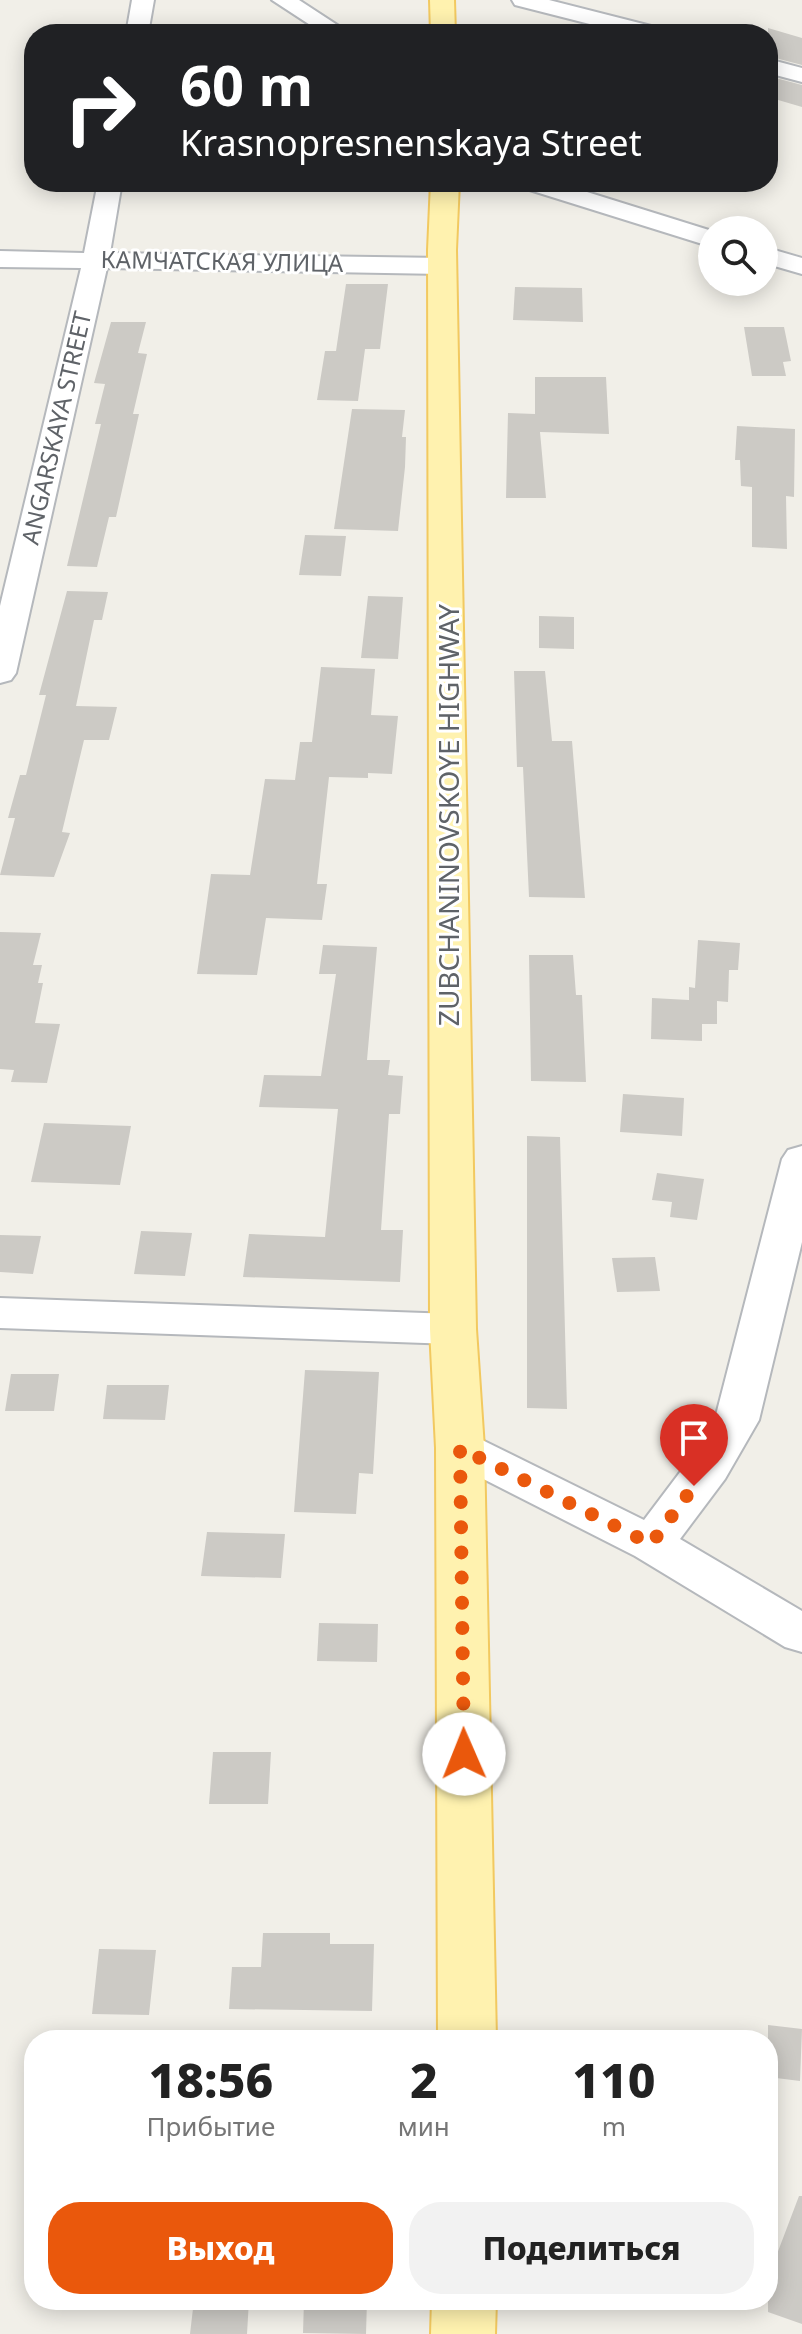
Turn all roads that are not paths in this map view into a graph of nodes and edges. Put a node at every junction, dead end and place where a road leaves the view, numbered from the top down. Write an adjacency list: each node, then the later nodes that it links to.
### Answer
1 (143, 0): 5 (street)
2 (283, 0): 6 (street)
3 (442, 0): 7 (main road)
4 (523, 0): 8 (street)
5 (139, 24)
6 (323, 24)
7 (443, 24)
8 (616, 24)
9 (778, 69): 10 (street)
10 (802, 75)
11 (108, 192): 17 (street, ANGARSKAYA STREET)
12 (445, 192): 18 (main road, ZUBCHANINOVSKOYE HIGHWAY)
13 (561, 192): 14 (street)
14 (698, 235)
15 (0, 259): 17 (street, КАМЧАТСКАЯ УЛИЦА)
16 (778, 259): 19 (street)
17 (96, 260): 18 (street, КАМЧАТСКАЯ УЛИЦА); 20 (street, ANGARSKAYA STREET)
18 (443, 266): 23 (main road, ZUBCHANINOVSKOYE HIGHWAY)
19 (802, 266)
20 (0, 673)
21 (802, 1159): 25 (street)
22 (0, 1313): 23 (street)
23 (453, 1329): 24 (main road, ZUBCHANINOVSKOYE HIGHWAY)
24 (460, 1448): 25 (street); 27 (main road, ZUBCHANINOVSKOYE HIGHWAY)
25 (651, 1544): 26 (street)
26 (802, 1634)
27 (467, 2030)
28 (464, 2310): 29 (main road)
29 (463, 2334)

